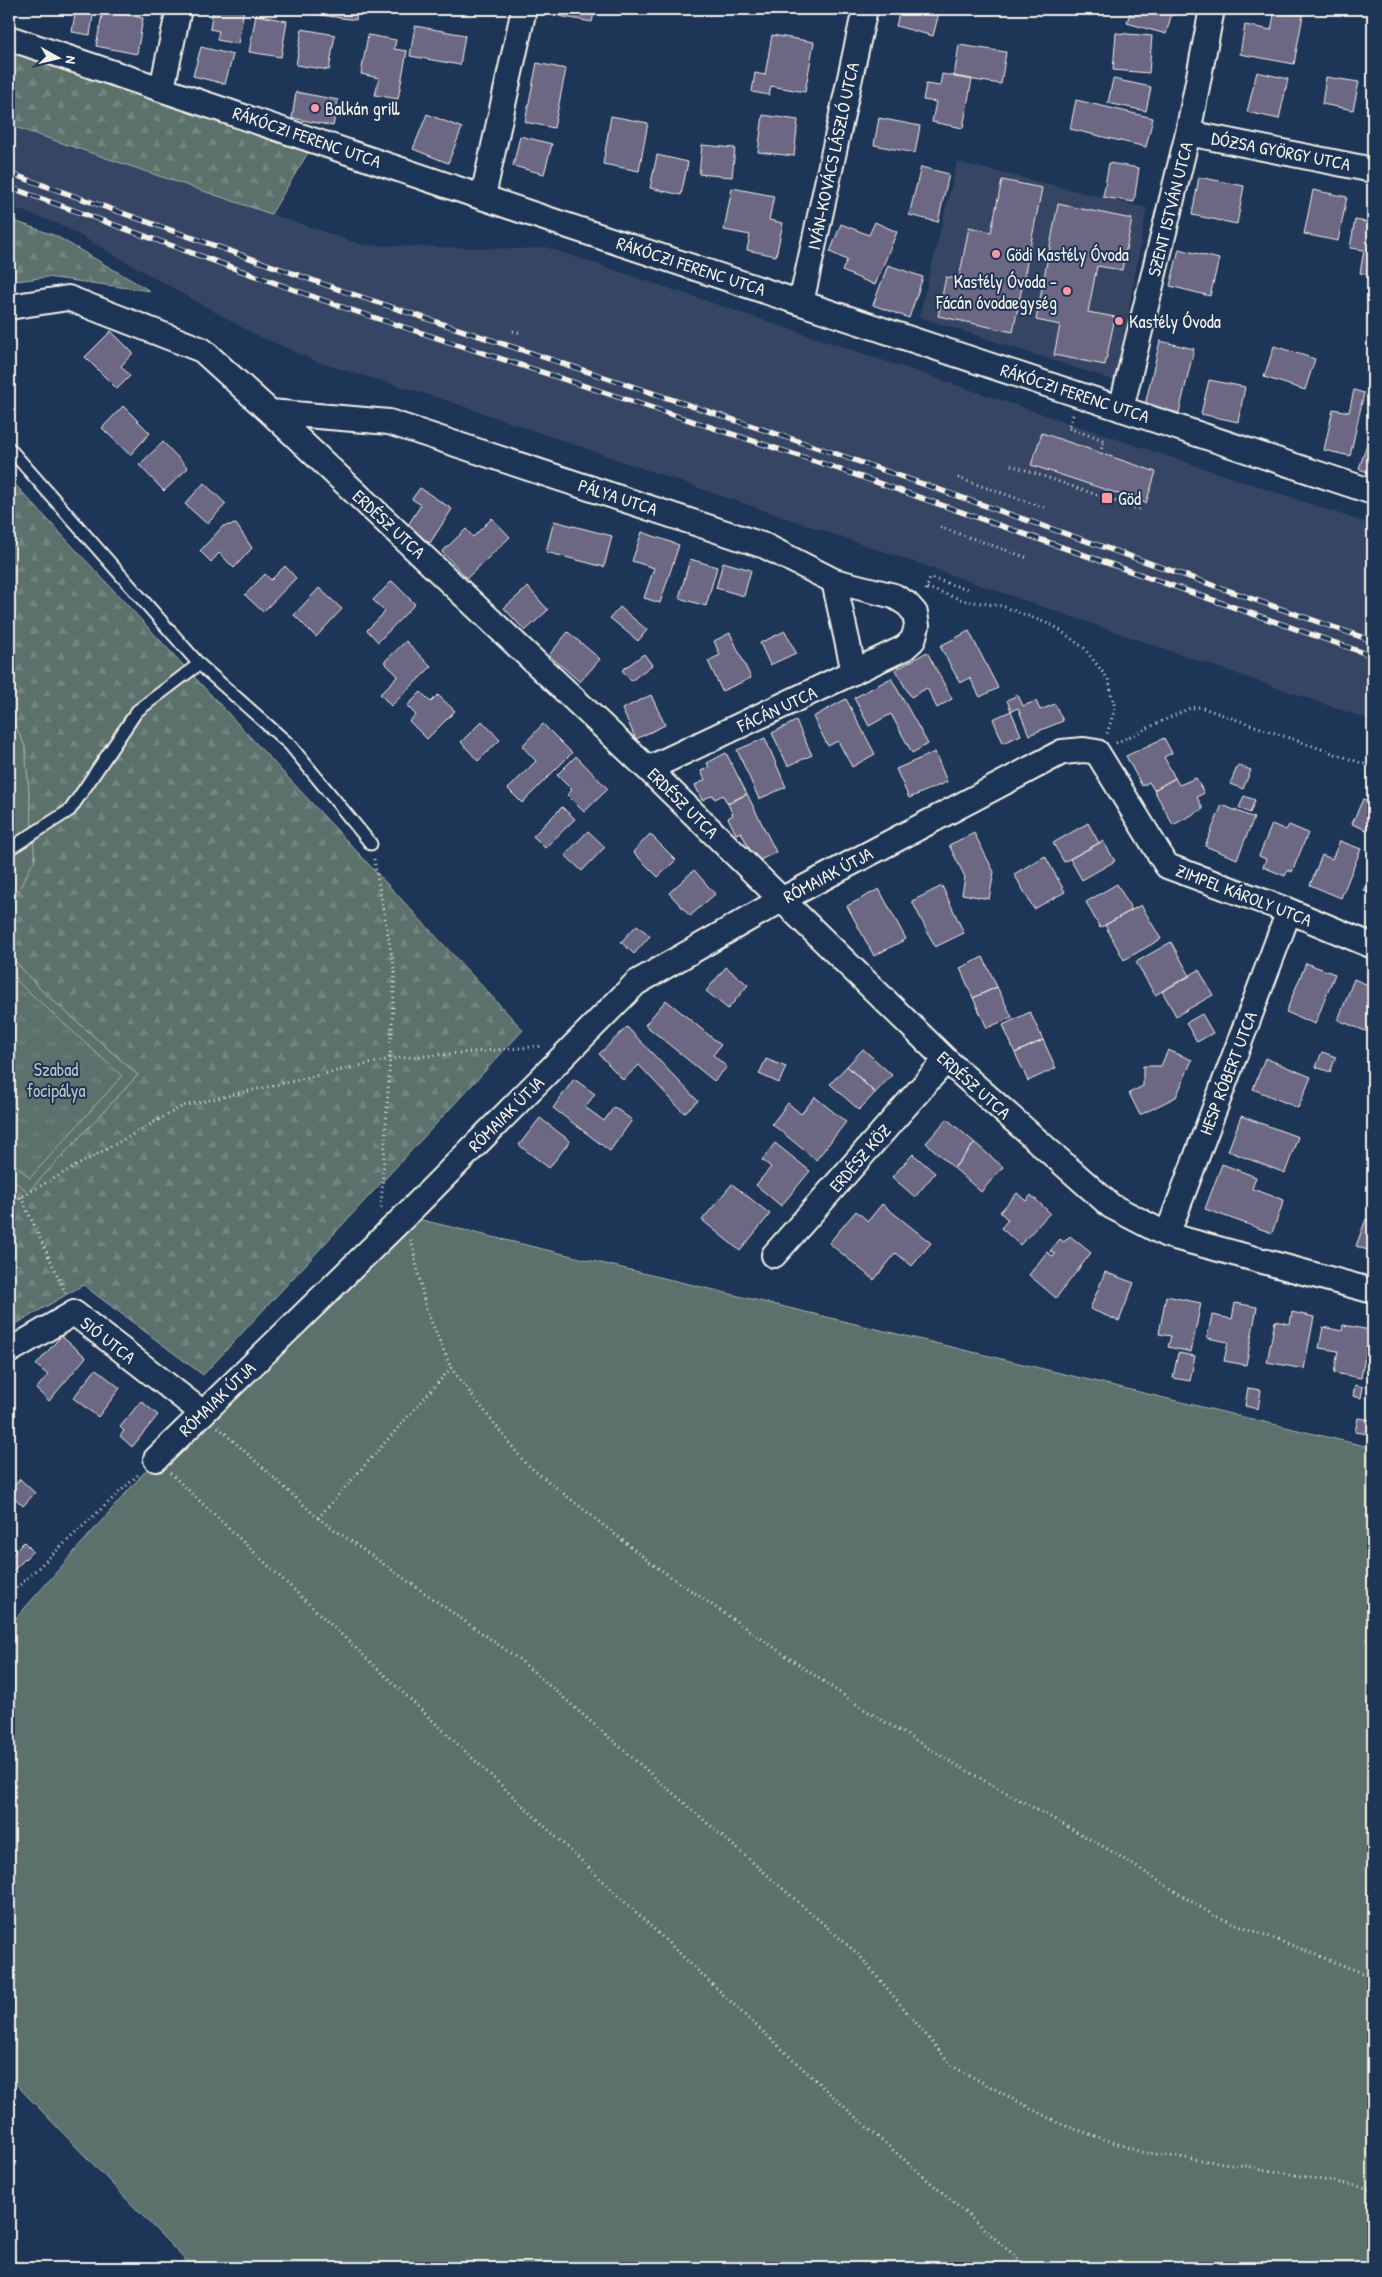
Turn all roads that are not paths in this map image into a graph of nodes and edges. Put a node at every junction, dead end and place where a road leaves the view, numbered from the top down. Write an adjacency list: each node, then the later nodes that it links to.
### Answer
1 (179, 9): 6 (street)
2 (524, 9): 9 (street)
3 (865, 9): 10 (street, IVÁN-KOVÁCS LÁSZLÓ UTCA)
4 (1212, 9): 7 (street, SZENT ISTVÁN UTCA)
5 (9, 38): 6 (street, RÁKÓCZI FERENC UTCA)
6 (162, 88): 9 (street, RÁKÓCZI FERENC UTCA)
7 (1188, 133): 8 (street, DÓZSA GYÖRGY UTCA); 12 (street, SZENT ISTVÁN UTCA)
8 (1373, 170)
9 (483, 196): 10 (street, RÁKÓCZI FERENC UTCA)
10 (801, 302): 12 (street, RÁKÓCZI FERENC UTCA)
11 (9, 307): 13 (street, ERDÉSZ UTCA)
12 (1121, 409): 15 (street, RÁKÓCZI FERENC UTCA)
13 (270, 412): 16 (street, PÁLYA UTCA); 21 (street, ERDÉSZ UTCA)
14 (9, 448): 18 (lane)
15 (1373, 492)
16 (834, 581): 17 (street, PÁLYA UTCA); 19 (street)
17 (904, 648): 19 (street, FÁCÁN UTCA)
18 (199, 664): 22 (lane); 23 (lane)
19 (854, 672): 21 (street, FÁCÁN UTCA)
20 (1091, 751): 24 (street, RÓMAIAK ÚTJA); 25 (street, ZIMPEL KÁROLY UTCA)
21 (648, 769): 24 (street, ERDÉSZ UTCA)
22 (371, 844)
23 (9, 846)
24 (781, 900): 27 (street, ERDÉSZ UTCA); 32 (street, RÓMAIAK ÚTJA)
25 (1290, 911): 26 (street, ZIMPEL KÁROLY UTCA); 28 (street, HESP RÓBERT UTCA)
26 (1373, 946)
27 (946, 1060): 28 (street, ERDÉSZ UTCA); 29 (street, ERDÉSZ KÖZ)
28 (1167, 1235): 30 (street, ERDÉSZ UTCA)
29 (774, 1255)
30 (1373, 1291)
31 (9, 1351): 32 (street, SIÓ UTCA)
32 (203, 1413): 33 (street, RÓMAIAK ÚTJA)
33 (156, 1459)

